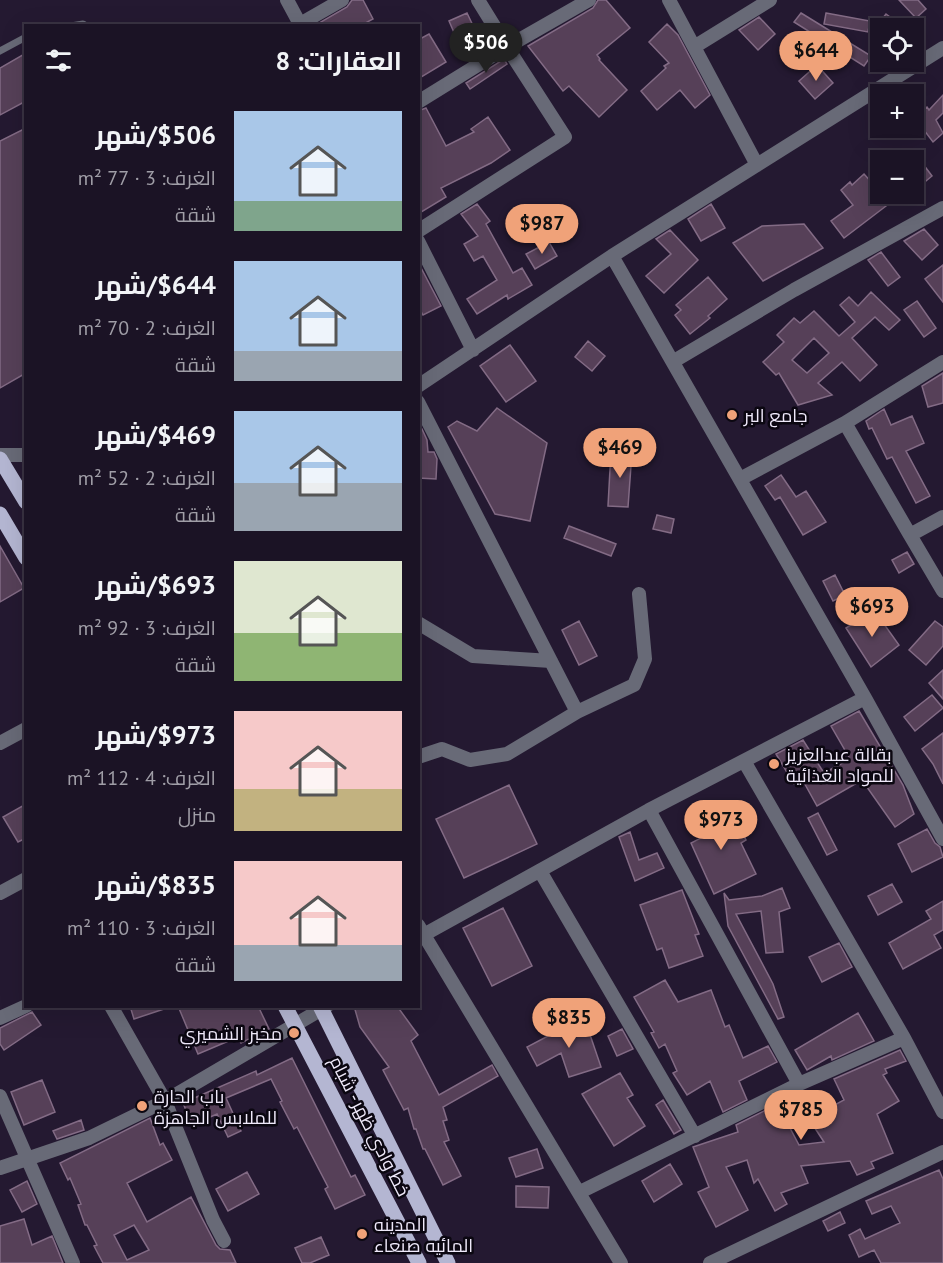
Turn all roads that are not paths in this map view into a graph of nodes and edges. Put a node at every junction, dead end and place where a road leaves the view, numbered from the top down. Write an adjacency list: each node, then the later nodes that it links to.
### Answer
1 (286, 0): 7 (street)
2 (342, 0): 8 (street)
3 (478, 0): 10 (street)
4 (589, 0): 10 (street)
5 (669, 0): 11 (street)
6 (770, 0): 11 (street)
7 (299, 24)
8 (302, 24)
9 (24, 38): 13 (lane)
10 (507, 47): 14 (street); 17 (street)
11 (694, 47): 15 (street)
12 (943, 48): 15 (street)
13 (0, 51)
14 (420, 101)
15 (757, 165): 19 (street)
16 (943, 208): 21 (street)
17 (420, 230)
18 (420, 245): 20 (street)
19 (612, 256): 20 (street); 21 (street)
20 (472, 350): 23 (street)
21 (674, 361): 28 (street)
22 (943, 362): 25 (street)
23 (420, 385)
24 (420, 406): 37 (street)
25 (845, 423): 28 (street); 32 (street)
26 (24, 455): 27 (street)
27 (0, 457): 29 (main road)
28 (740, 479): 38 (street)
29 (24, 499)
30 (0, 514): 33 (main road)
31 (943, 517): 32 (street)
32 (910, 535): 34 (street)
33 (24, 555)
34 (943, 591)
35 (639, 594): 39 (street)
36 (420, 624): 37 (street)
37 (551, 661): 39 (street)
38 (865, 698): 43 (street); 45 (street)
39 (577, 712): 42 (street)
40 (24, 730): 41 (street)
41 (0, 743)
42 (420, 756)
43 (744, 761): 44 (street); 56 (street)
44 (649, 810): 46 (street); 57 (street)
45 (943, 839)
46 (540, 871): 49 (street); 61 (street)
47 (24, 880): 48 (street)
48 (0, 893)
49 (420, 932): 65 (street)
50 (24, 1007): 54 (street)
51 (112, 1008): 59 (street)
52 (286, 1008): 55 (main road, خط وادي ظهر - شبام)
53 (323, 1008): 55 (street); 69 (main road, خط وادي ظهر - شبام)
54 (0, 1018)
55 (296, 1025): 59 (street); 68 (main road, خط وادي ظهر - شبام)
56 (904, 1038): 57 (street); 60 (street)
57 (799, 1084): 61 (street)
58 (0, 1096): 63 (street)
59 (165, 1101): 63 (street); 66 (street)
60 (943, 1112)
61 (695, 1136): 65 (street)
62 (943, 1152): 71 (street)
63 (27, 1159): 64 (street); 67 (street)
64 (0, 1168)
65 (580, 1192): 70 (street)
66 (224, 1241)
67 (73, 1263)
68 (418, 1263)
69 (448, 1263)
70 (621, 1263)
71 (710, 1263)

